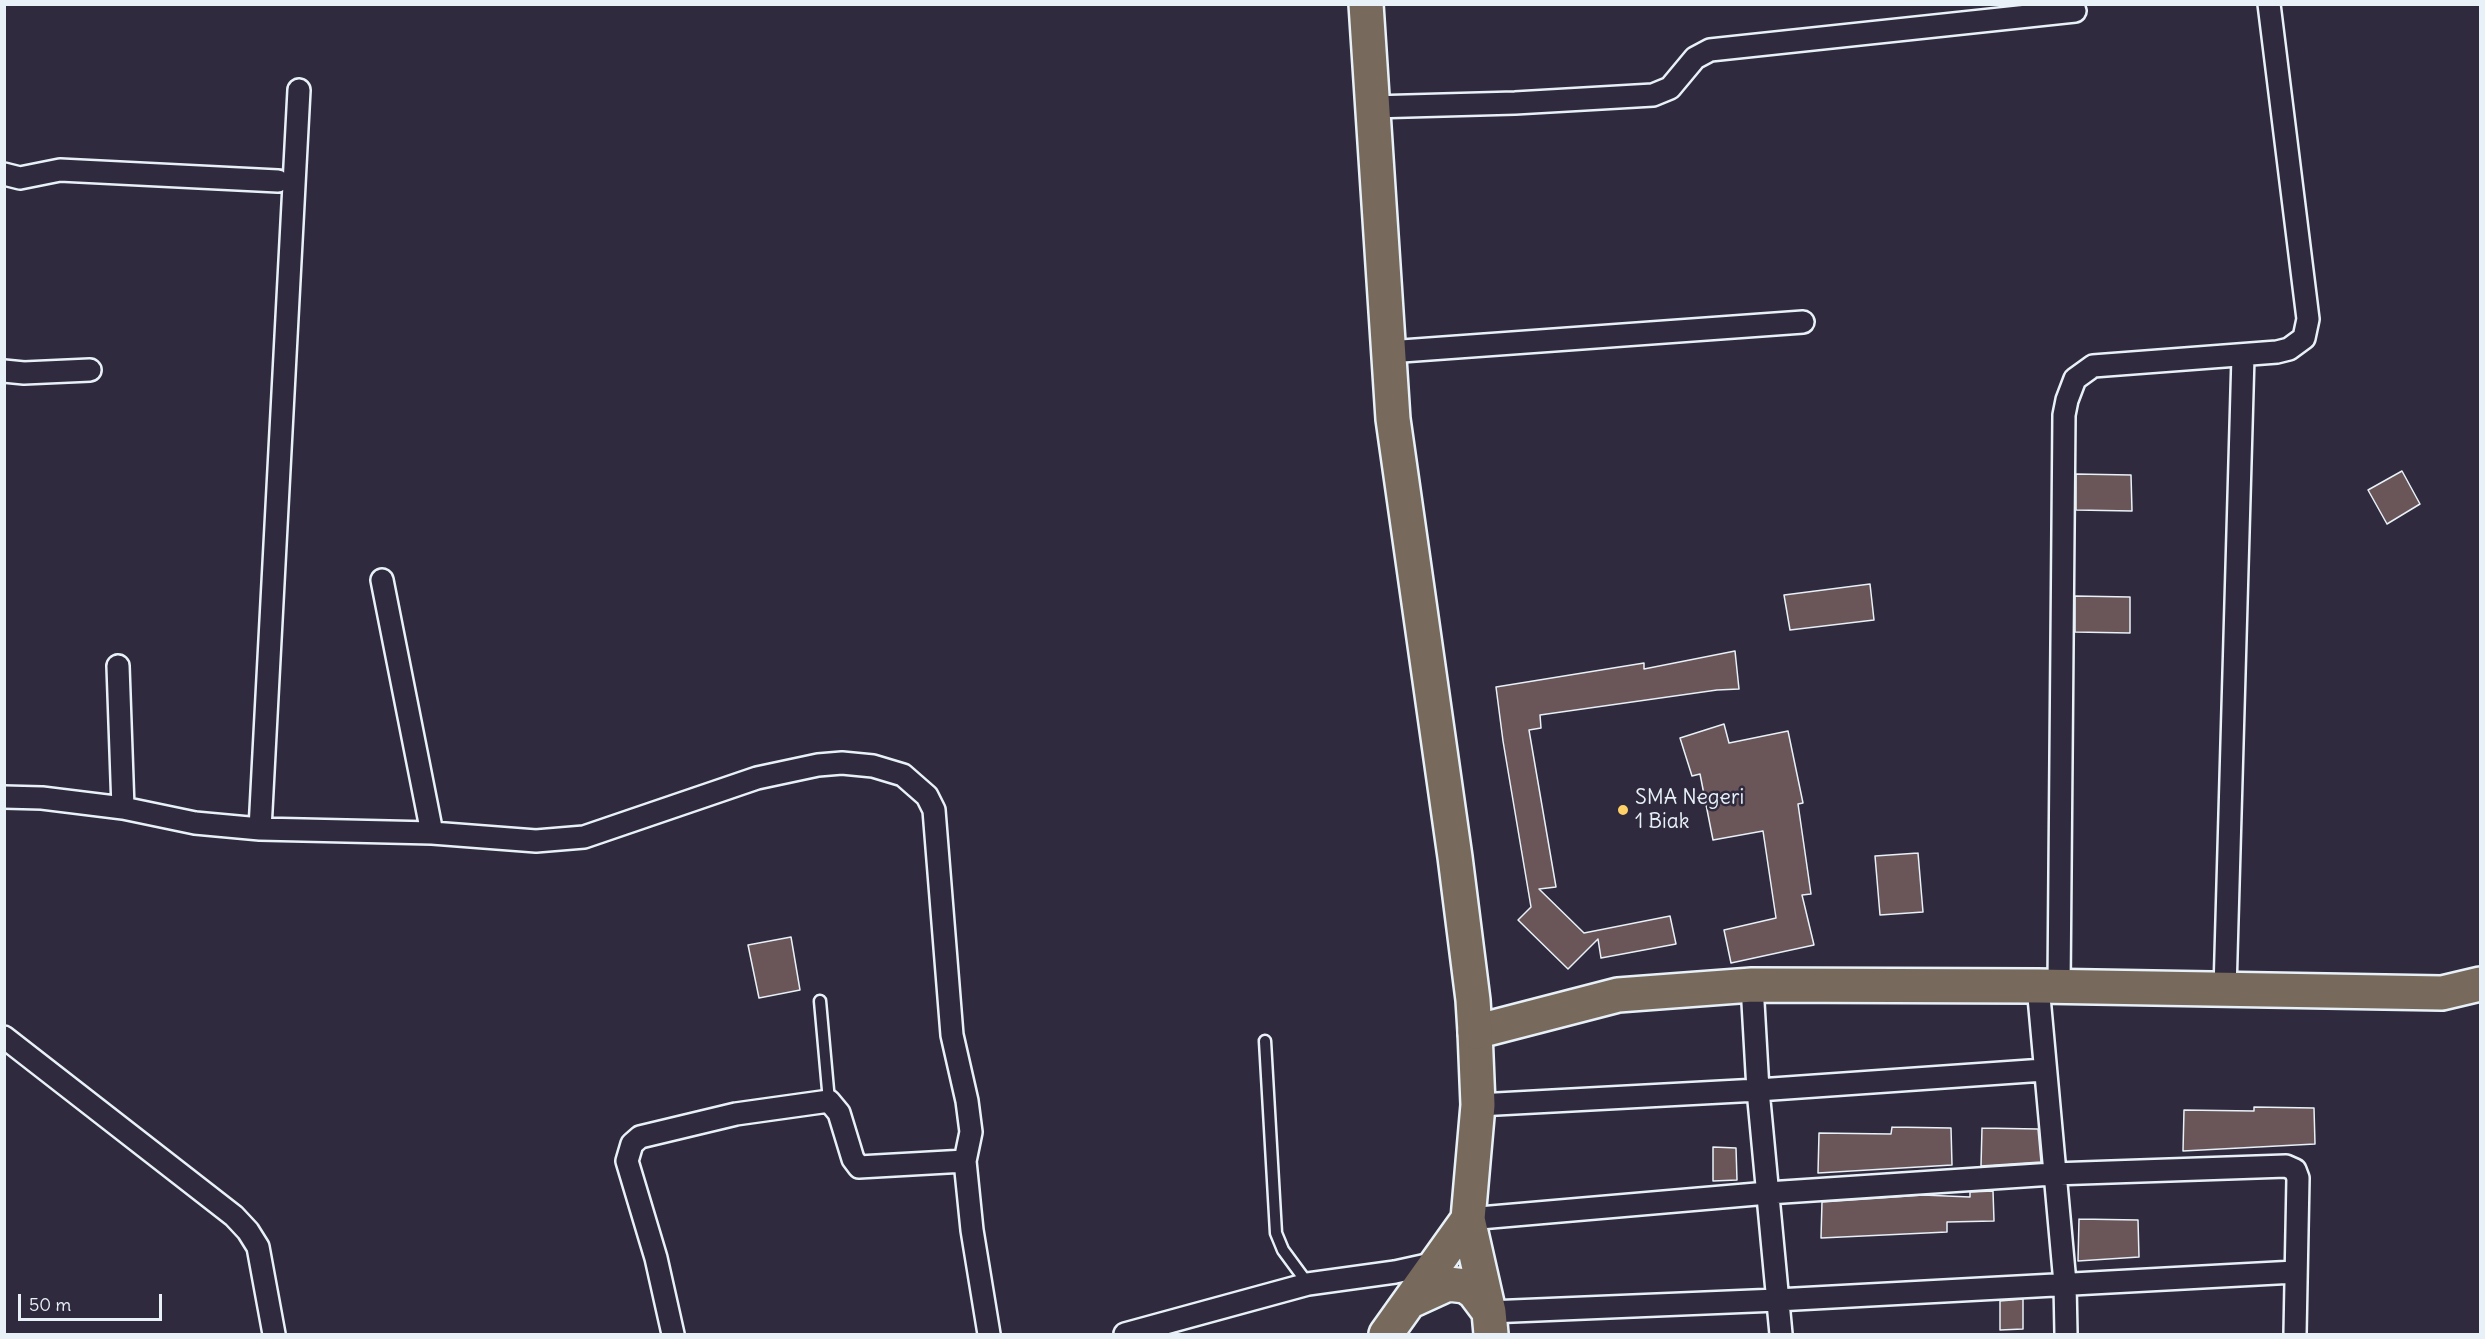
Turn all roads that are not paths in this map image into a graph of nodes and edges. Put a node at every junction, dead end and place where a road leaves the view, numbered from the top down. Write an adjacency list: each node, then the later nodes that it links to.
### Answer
1 (1366, 4): 5 (main road)
2 (2269, 4): 10 (street)
3 (2075, 11): 5 (street)
4 (299, 90): 17 (street)
5 (1372, 107): 9 (main road)
6 (4, 174): 7 (street)
7 (278, 181)
8 (1803, 322): 9 (street)
9 (1388, 352): 24 (main road)
10 (2243, 356): 21 (street); 22 (street)
11 (90, 370): 12 (street)
12 (4, 371)
13 (382, 580): 18 (street)
14 (118, 666): 16 (street)
15 (4, 797): 16 (street)
16 (123, 808): 17 (street)
17 (260, 830): 18 (street)
18 (432, 833): 31 (street)
19 (2481, 984): 22 (main road)
20 (1752, 985): 21 (main road); 24 (main road); 28 (street)
21 (2048, 986): 22 (main road); 27 (street)
22 (2225, 990)
23 (820, 1001): 29 (lane)
24 (1475, 1032): 30 (main road)
25 (4, 1037): 42 (street)
26 (1265, 1041): 38 (lane)
27 (2044, 1070): 28 (street); 32 (street)
28 (1758, 1090): 30 (street); 33 (street)
29 (829, 1101): 31 (street); 43 (street)
30 (1478, 1105): 34 (main road)
31 (965, 1161): 44 (street)
32 (2053, 1174): 33 (street); 36 (street); 37 (street)
33 (1768, 1193): 34 (street); 40 (street)
34 (1468, 1219): 35 (main road); 41 (main road)
35 (1436, 1263): 38 (street); 39 (main road)
36 (2295, 1272): 37 (street); 49 (street)
37 (2065, 1283): 40 (street); 48 (street)
38 (1308, 1284): 45 (street)
39 (1413, 1300): 41 (main road); 46 (main road)
40 (1777, 1300): 41 (street); 47 (street)
41 (1490, 1323)
42 (274, 1335)
43 (673, 1335)
44 (988, 1335)
45 (1125, 1335)
46 (1386, 1335)
47 (1781, 1335)
48 (2066, 1335)
49 (2295, 1335)

